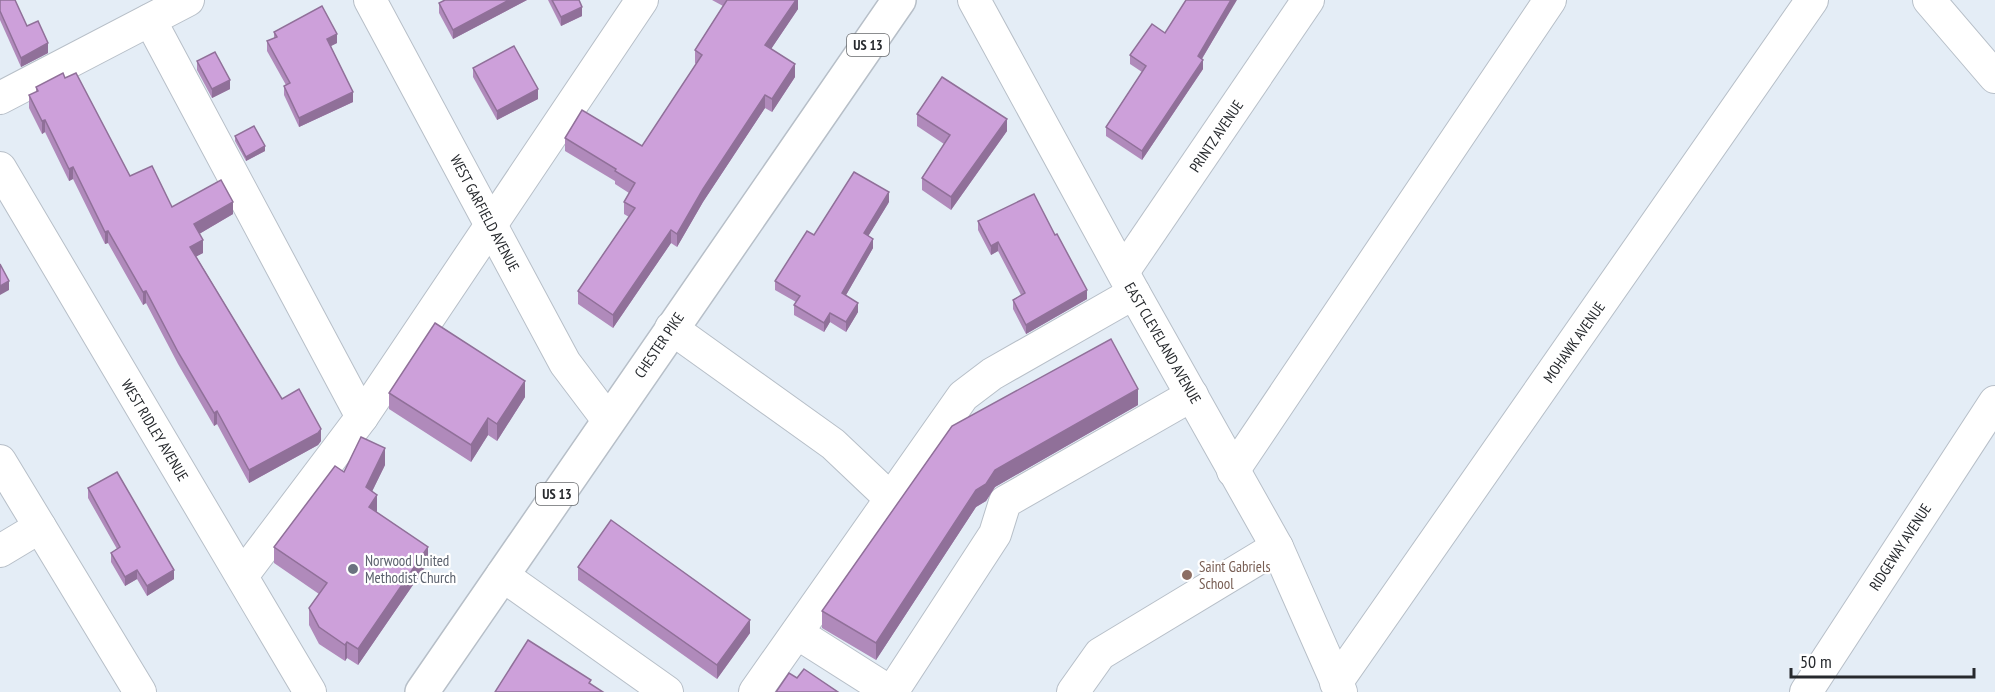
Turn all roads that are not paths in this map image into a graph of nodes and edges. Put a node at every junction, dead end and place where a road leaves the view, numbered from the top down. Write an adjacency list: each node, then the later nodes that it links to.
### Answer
1 (188, 0): 10 (street)
2 (370, 0): 14 (street, WEST GARFIELD AVENUE)
3 (899, 0): 16 (main road, CHESTER PIKE / US 13)
4 (974, 0): 15 (street, EAST CLEVELAND AVENUE)
5 (1308, 0): 15 (street, PRINTZ AVENUE)
6 (1550, 0): 22 (street)
7 (1812, 0): 30 (street, MOHAWK AVENUE)
8 (1929, 0): 11 (street)
9 (638, 2): 14 (street)
10 (150, 20): 12 (street); 19 (street)
11 (1995, 76)
12 (0, 98)
13 (0, 168): 28 (street, WEST RIDLEY AVENUE)
14 (490, 223): 19 (street); 20 (street, WEST GARFIELD AVENUE)
15 (1128, 283): 17 (street, EAST CLEVELAND AVENUE); 23 (street)
16 (671, 328): 20 (main road, CHESTER PIKE / US 13); 23 (street)
17 (1192, 394): 22 (street, EAST CLEVELAND AVENUE); 36 (street)
18 (1995, 402): 38 (street, RIDGEWAY AVENUE)
19 (362, 417): 28 (street)
20 (608, 420): 27 (main road, CHESTER PIKE / US 13)
21 (0, 462): 24 (street)
22 (1233, 471): 25 (street, EAST CLEVELAND AVENUE)
23 (890, 498): 29 (street)
24 (40, 527): 26 (street); 31 (street)
25 (1277, 547): 30 (street, EAST CLEVELAND AVENUE); 37 (street)
26 (0, 551)
27 (502, 575): 33 (main road, CHESTER PIKE / US 13); 34 (street)
28 (242, 576): 32 (street, WEST RIDLEY AVENUE)
29 (797, 633): 35 (street); 36 (street)
30 (1338, 688)
31 (140, 692)
32 (310, 692)
33 (422, 692)
34 (667, 692)
35 (755, 692)
36 (891, 692)
37 (1073, 692)
38 (1806, 692)

